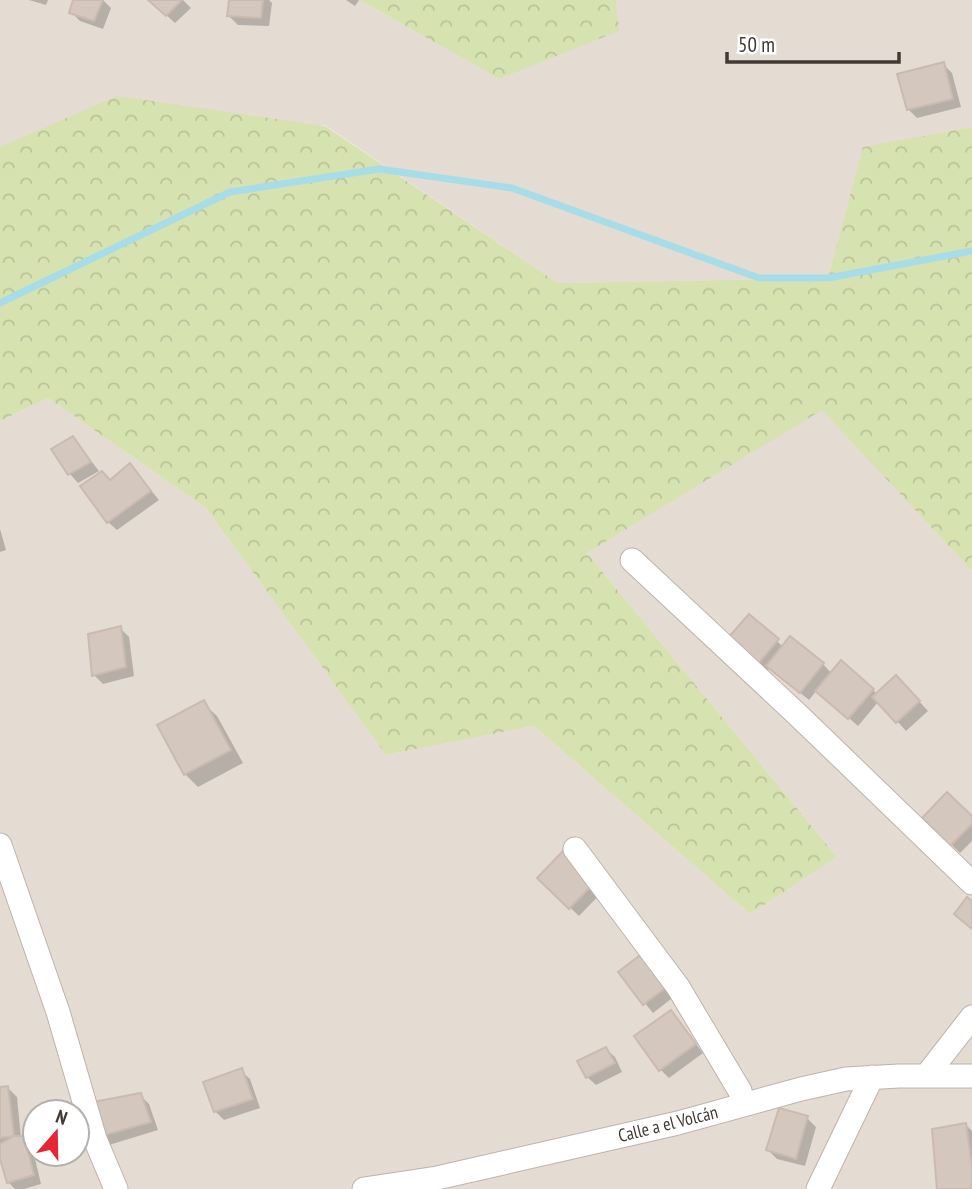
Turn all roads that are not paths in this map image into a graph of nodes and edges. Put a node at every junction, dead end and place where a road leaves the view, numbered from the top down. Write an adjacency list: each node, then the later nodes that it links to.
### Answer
1 (632, 560): 4 (street)
2 (0, 845): 10 (street)
3 (575, 849): 9 (street)
4 (972, 883)
5 (972, 1017): 6 (street)
6 (926, 1076): 7 (street, Calle a el Volcán); 8 (street, Calle a el Volcán)
7 (972, 1076)
8 (872, 1077): 9 (street, Calle a el Volcán); 12 (street)
9 (743, 1105): 11 (street, Calle a el Volcán)
10 (116, 1189)
11 (364, 1189)
12 (818, 1189)

